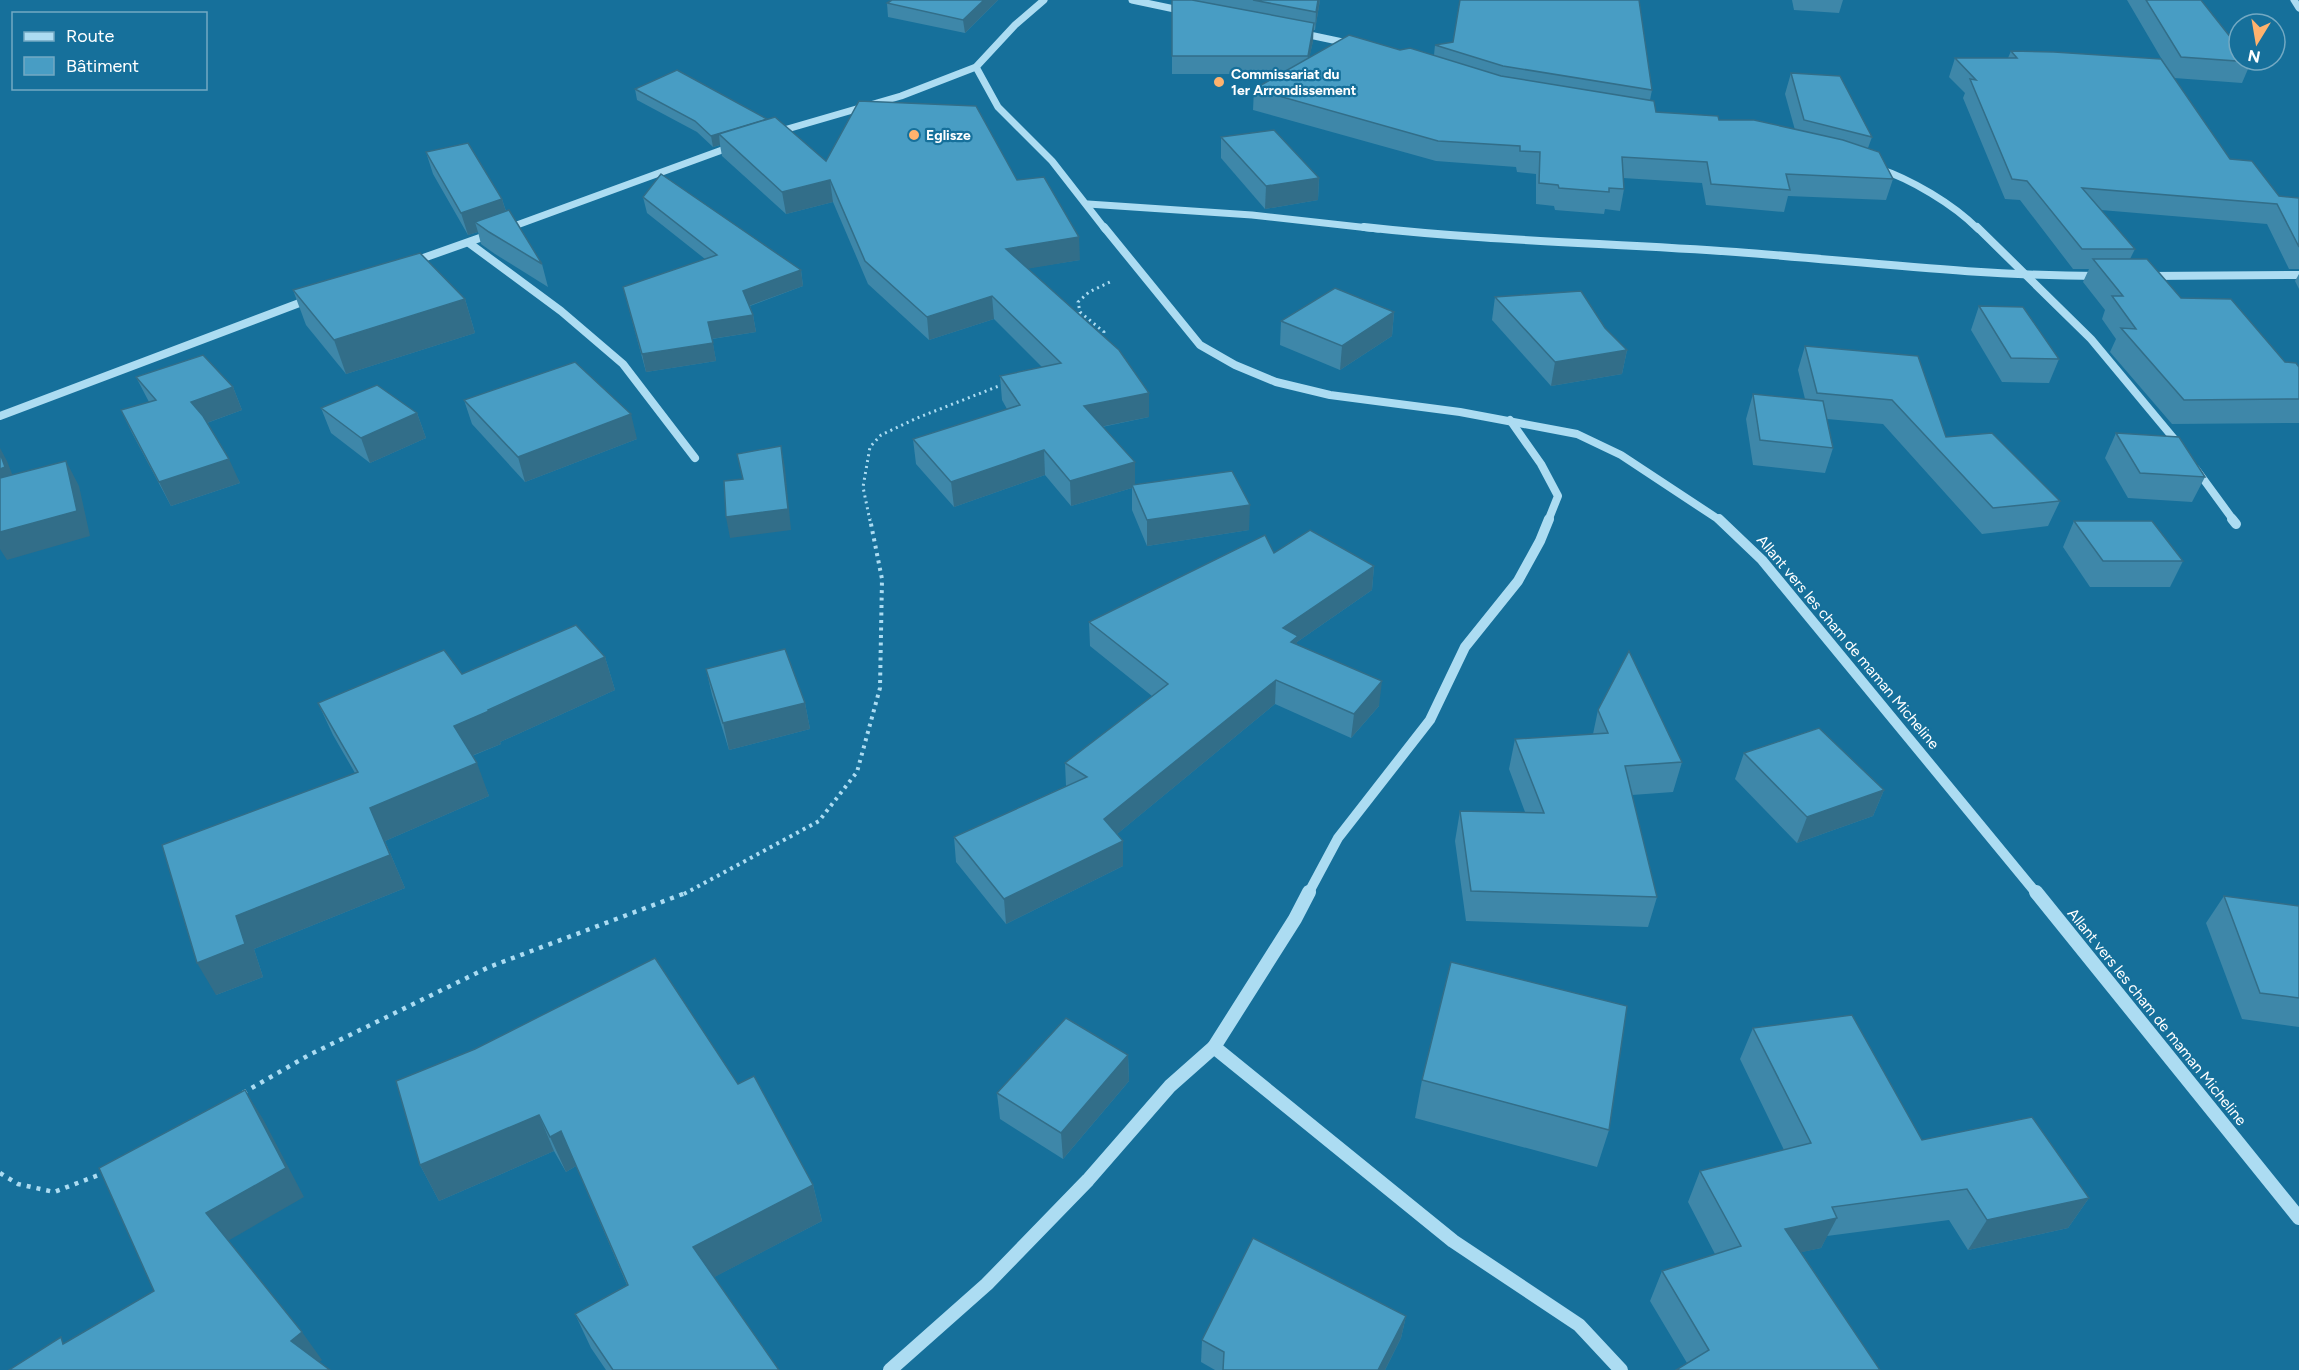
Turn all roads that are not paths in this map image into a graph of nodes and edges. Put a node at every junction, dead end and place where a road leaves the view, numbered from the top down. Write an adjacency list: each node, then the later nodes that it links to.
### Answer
1 (1044, 0): 8 (street)
2 (1132, 0): 5 (street)
3 (2294, 0): 4 (street)
4 (2299, 8)
5 (1192, 12)
6 (1295, 33): 7 (street)
7 (1363, 48)
8 (976, 67): 9 (street); 12 (street, Allant vers les cham de maman Micheline)
9 (767, 135)
10 (739, 144): 13 (street)
11 (1870, 166): 15 (street)
12 (1088, 204): 15 (street); 21 (street, Allant vers les cham de maman Micheline)
13 (469, 243): 14 (street); 22 (street)
14 (401, 265)
15 (2028, 276): 16 (street); 23 (street)
16 (2108, 276)
17 (2143, 276): 18 (street)
18 (2299, 276)
19 (316, 297): 20 (street)
20 (0, 416)
21 (1510, 420): 24 (street); 25 (street, Allant vers les cham de maman Micheline)
22 (695, 458)
23 (2236, 524)
24 (1214, 1047): 26 (street); 27 (street)
25 (2299, 1218)
26 (890, 1370)
27 (1621, 1370)

